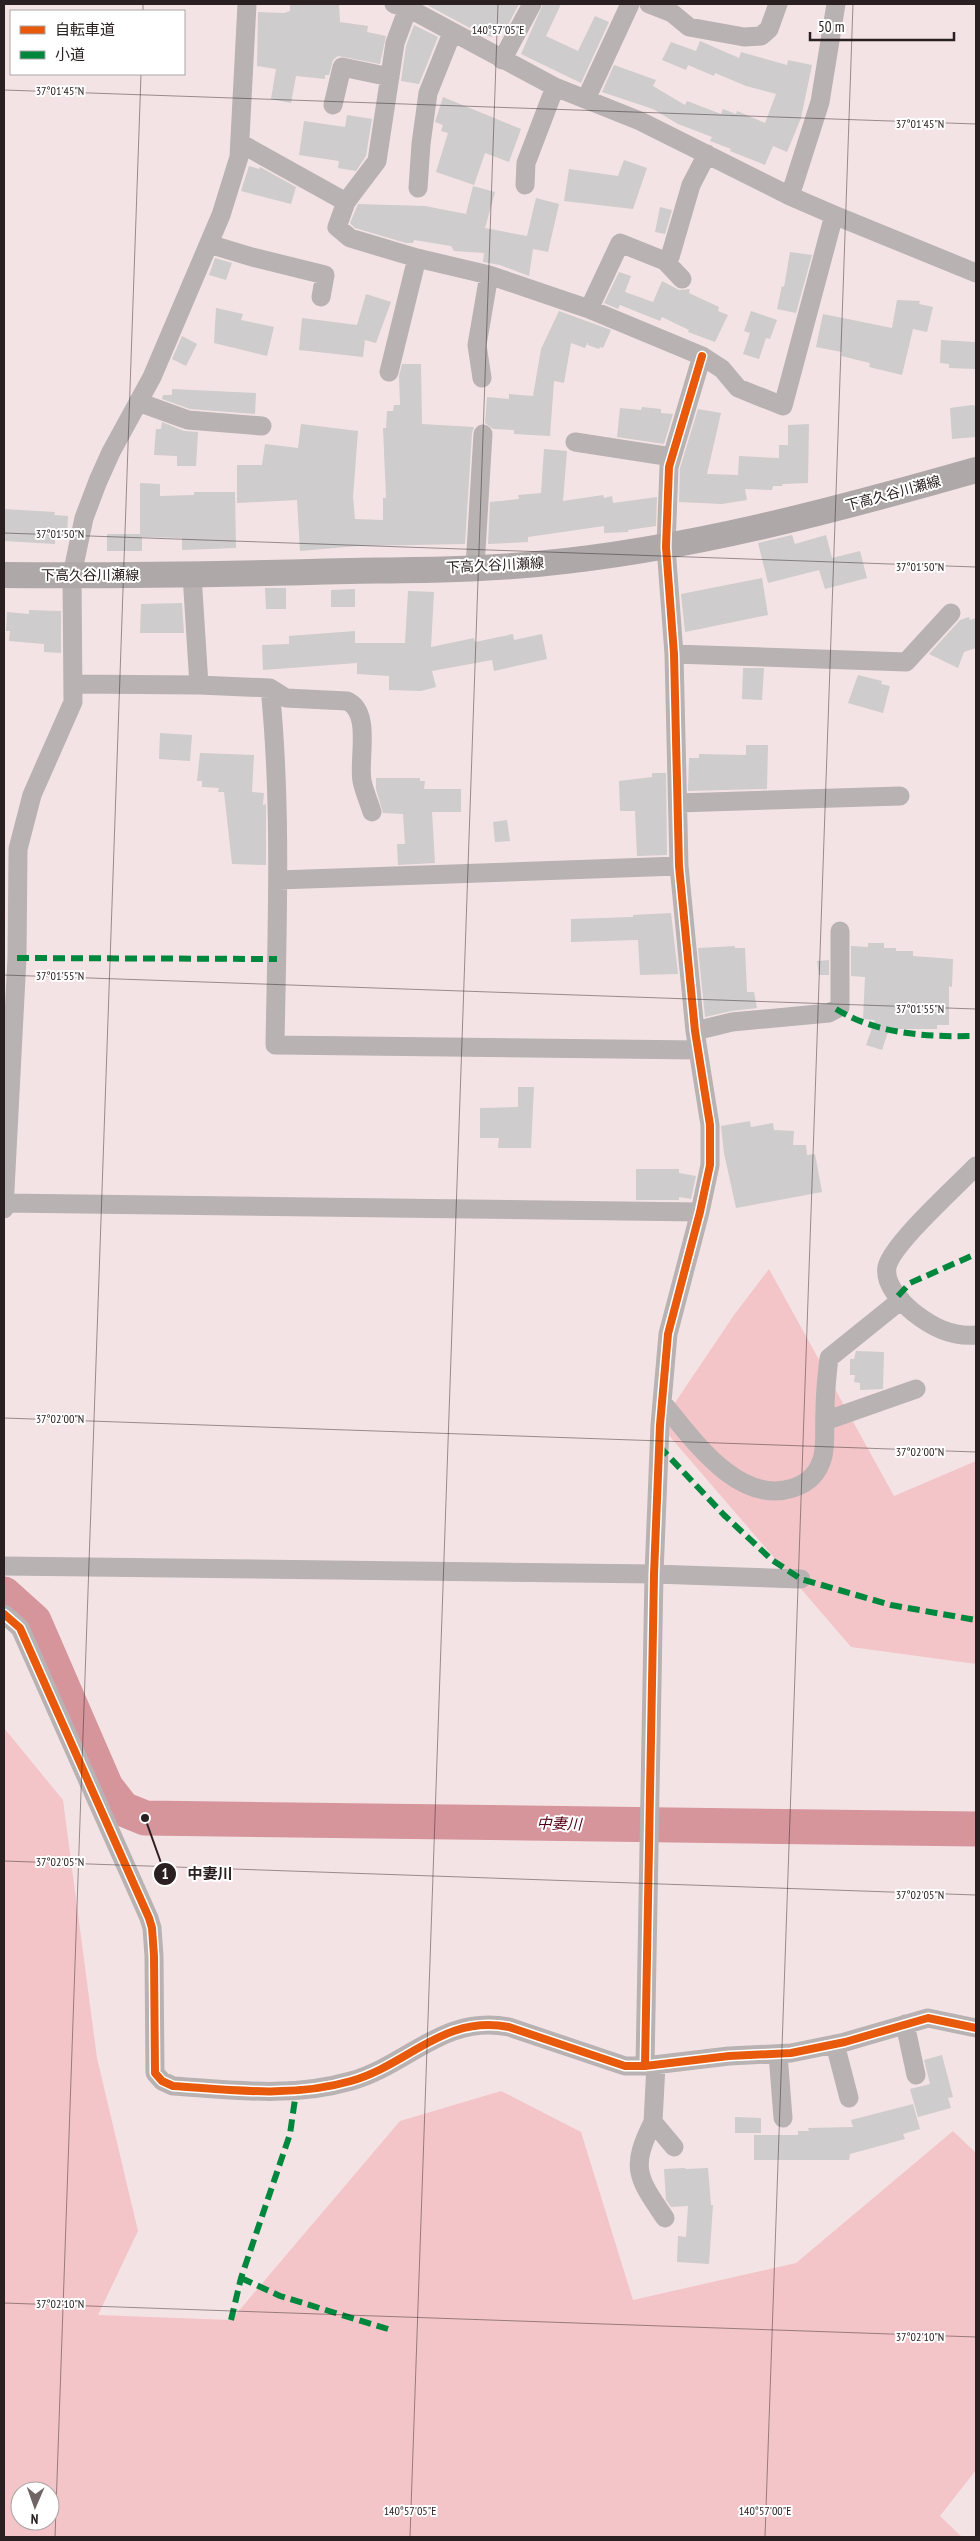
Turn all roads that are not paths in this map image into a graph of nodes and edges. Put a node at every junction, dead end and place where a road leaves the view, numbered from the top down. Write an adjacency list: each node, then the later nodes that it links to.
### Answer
1 (247, 4): 14 (street)
2 (532, 4): 9 (street)
3 (630, 4): 12 (street)
4 (649, 4): 5 (street)
5 (778, 4)
6 (836, 4): 18 (street)
7 (401, 6): 8 (street); 10 (street)
8 (452, 33): 9 (street); 17 (street)
9 (502, 60): 11 (street)
10 (390, 77): 13 (street); 19 (street)
11 (555, 87): 12 (street); 16 (street)
12 (586, 99): 15 (street)
13 (333, 105)
14 (240, 143): 19 (street); 21 (street)
15 (707, 154): 18 (street); 23 (street)
16 (525, 185)
17 (418, 188)
18 (790, 196): 20 (street)
19 (346, 202): 22 (street)
20 (834, 215): 24 (street); 29 (street)
21 (209, 244): 27 (street); 32 (street)
22 (417, 258): 25 (street); 30 (street)
23 (665, 261): 26 (street); 28 (street)
24 (976, 273)
25 (489, 275): 28 (street); 31 (street)
26 (682, 279)
27 (321, 297)
28 (589, 309): 29 (street)
29 (702, 356): 36 (street)
30 (389, 372)
31 (482, 378)
32 (138, 402): 33 (street); 41 (street)
33 (262, 426)
34 (484, 434): 39 (street)
35 (575, 442): 36 (street)
36 (672, 457): 38 (street)
37 (976, 470): 38 (main road, 下高久谷川瀬線)
38 (666, 547): 39 (main road, 下高久谷川瀬線); 44 (street)
39 (475, 567): 42 (main road, 下高久谷川瀬線)
40 (4, 575): 41 (main road, 下高久谷川瀬線)
41 (72, 575): 42 (main road, 下高久谷川瀬線); 45 (street)
42 (192, 575): 46 (street)
43 (950, 613): 44 (street)
44 (674, 654): 49 (street)
45 (73, 684): 46 (street); 57 (street)
46 (199, 685): 47 (street)
47 (270, 688): 50 (street); 52 (street)
48 (900, 796): 49 (street)
49 (678, 803): 51 (street)
50 (372, 812)
51 (679, 866): 52 (street); 54 (street)
52 (278, 880): 55 (street)
53 (840, 932): 54 (street)
54 (695, 1031): 55 (street)
55 (698, 1050): 59 (street)
56 (976, 1166): 60 (street)
57 (4, 1203): 58 (street); 59 (street)
58 (4, 1209)
59 (700, 1212): 63 (street)
60 (902, 1300): 61 (street); 64 (street)
61 (976, 1335)
62 (916, 1389): 64 (street)
63 (662, 1402): 64 (street); 66 (street)
64 (825, 1422)
65 (4, 1566): 66 (street)
66 (654, 1574): 67 (street); 73 (street)
67 (800, 1579)
68 (4, 1614): 73 (street)
69 (905, 2024): 70 (street); 71 (street); 74 (street)
70 (976, 2028)
71 (835, 2044): 72 (street); 75 (street)
72 (778, 2054): 73 (street); 76 (street)
73 (651, 2065): 77 (street)
74 (916, 2075)
75 (849, 2098)
76 (784, 2118)
77 (653, 2122): 78 (street); 79 (street)
78 (674, 2147)
79 (665, 2218)

